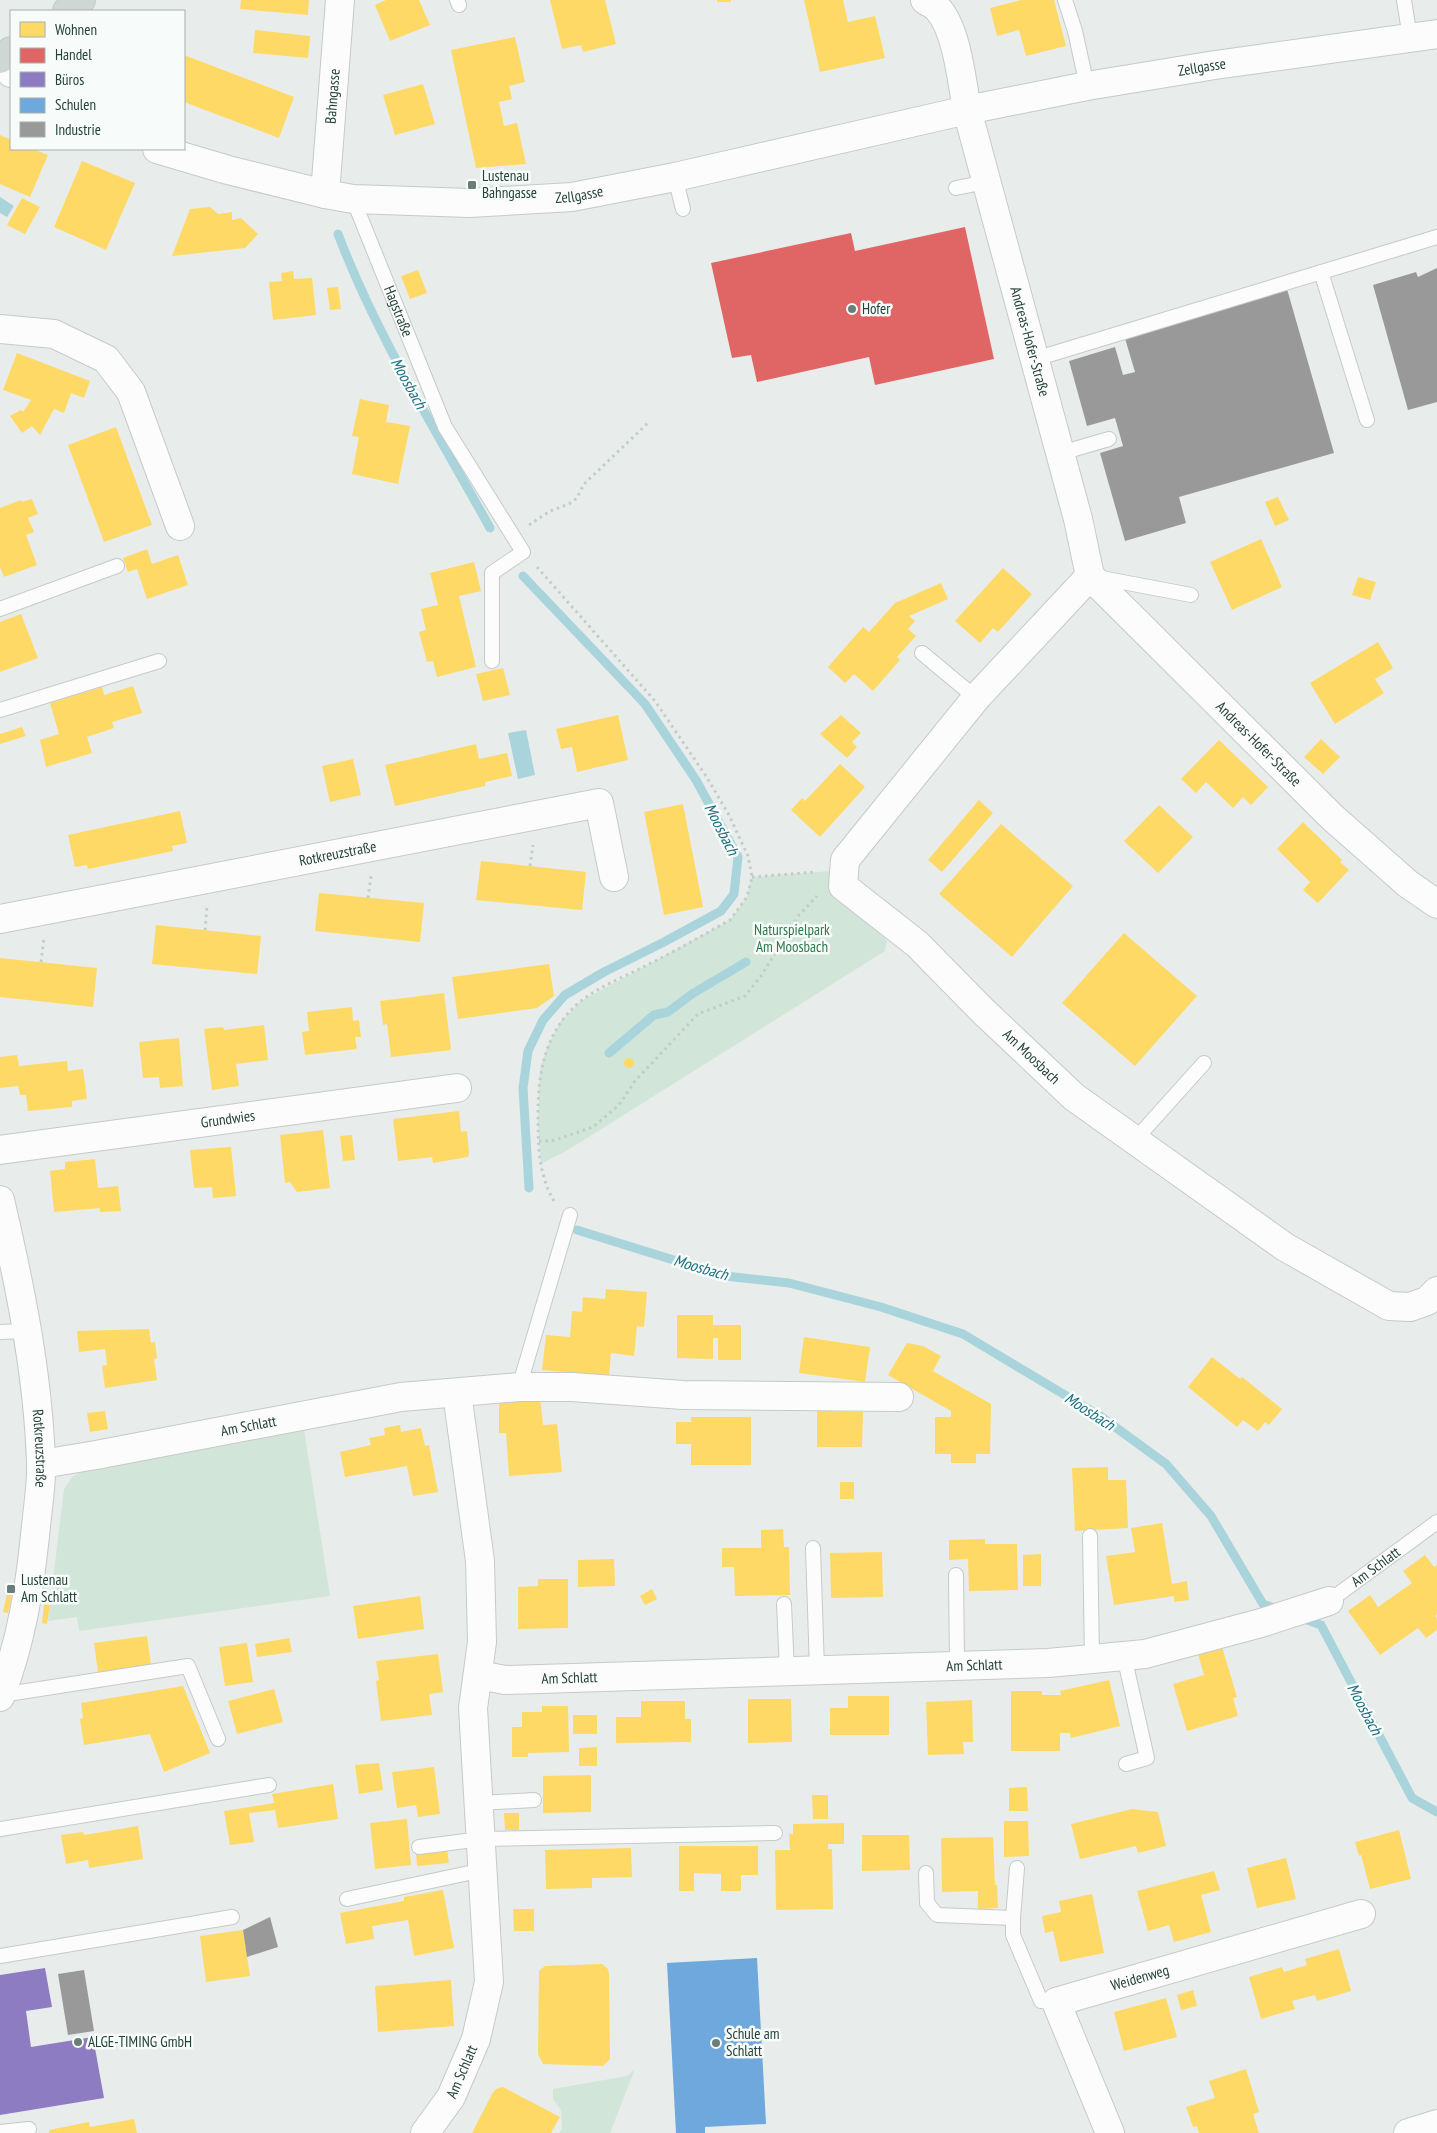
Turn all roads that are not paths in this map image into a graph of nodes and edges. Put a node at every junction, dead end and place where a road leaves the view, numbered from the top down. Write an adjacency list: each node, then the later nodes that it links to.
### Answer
1 (81, 0): 6 (main road)
2 (340, 0): 17 (street, Bahngasse)
3 (926, 0): 12 (street)
4 (1065, 0): 11 (lane)
5 (1404, 0): 8 (lane)
6 (67, 10)
7 (1437, 34): 8 (street, Zellgasse)
8 (1410, 38): 11 (street, Zellgasse)
9 (0, 59): 10 (street)
10 (10, 72)
11 (1087, 86): 12 (street, Zellgasse)
12 (967, 110): 14 (street, Zellgasse); 15 (street, Andreas-Hofer-Straße)
13 (160, 150): 17 (street, Zellgasse)
14 (675, 177): 18 (street, Zellgasse); 19 (lane)
15 (986, 182): 16 (lane); 23 (street, Andreas-Hofer-Straße)
16 (956, 188)
17 (325, 194): 18 (street, Zellgasse)
18 (353, 199): 34 (lane, Hagstraße)
19 (683, 209)
20 (1437, 237): 21 (lane)
21 (1321, 272): 23 (lane); 24 (lane)
22 (0, 330): 27 (street)
23 (1035, 359): 26 (street, Andreas-Hofer-Straße)
24 (1367, 420)
25 (1109, 439): 26 (lane)
26 (1060, 453): 29 (street, Andreas-Hofer-Straße)
27 (180, 526)
28 (117, 566): 31 (lane)
29 (1090, 576): 30 (lane); 35 (street); 38 (street, Andreas-Hofer-Straße)
30 (1191, 595)
31 (0, 609)
32 (922, 652): 35 (lane)
33 (159, 662): 36 (lane)
34 (492, 662)
35 (976, 698): 42 (street, Am Moosbach)
36 (0, 710)
37 (614, 878): 39 (street, Rotkreuzstraße)
38 (1437, 904)
39 (0, 919)
40 (1204, 1063): 42 (lane)
41 (457, 1088): 43 (street, Grundwies)
42 (1134, 1141): 46 (street, Am Moosbach)
43 (0, 1150)
44 (0, 1200): 47 (street, Rotkreuzstraße)
45 (570, 1215): 49 (lane)
46 (1437, 1291)
47 (27, 1331): 48 (lane); 52 (street, Rotkreuzstraße)
48 (0, 1332)
49 (519, 1387): 50 (street, Am Schlatt); 51 (street, Am Schlatt)
50 (457, 1393): 52 (street, Am Schlatt); 64 (street, Am Schlatt)
51 (899, 1397)
52 (42, 1464): 65 (street, Rotkreuzstraße)
53 (1437, 1522): 57 (lane, Am Schlatt)
54 (1090, 1536): 60 (lane)
55 (813, 1548): 62 (lane)
56 (956, 1575): 61 (lane)
57 (1329, 1601): 59 (street, Am Schlatt)
58 (784, 1604): 63 (lane)
59 (1124, 1656): 60 (street, Am Schlatt); 67 (lane)
60 (1092, 1659): 61 (street, Am Schlatt)
61 (957, 1666): 62 (street, Am Schlatt)
62 (817, 1670): 63 (street, Am Schlatt)
63 (787, 1671): 64 (street, Am Schlatt)
64 (479, 1675): 70 (street, Am Schlatt)
65 (0, 1696): 66 (lane)
66 (218, 1740)
67 (1126, 1764)
68 (269, 1785): 71 (lane)
69 (534, 1800): 70 (lane)
70 (480, 1804): 73 (street, Am Schlatt)
71 (0, 1829)
72 (774, 1833): 73 (lane)
73 (482, 1839): 74 (lane); 76 (street, Am Schlatt)
74 (419, 1847)
75 (1017, 1868): 81 (lane)
76 (483, 1870): 78 (lane); 87 (street, Am Schlatt)
77 (926, 1873): 81 (lane)
78 (347, 1898)
79 (1361, 1914): 83 (street, Weidenweg)
80 (232, 1917): 82 (lane)
81 (1013, 1918): 83 (lane)
82 (0, 1956)
83 (1056, 2002): 88 (street)
84 (1437, 2124): 89 (street)
85 (29, 2129): 86 (lane)
86 (0, 2132)
87 (425, 2133)
88 (1110, 2133)
89 (1408, 2133)

